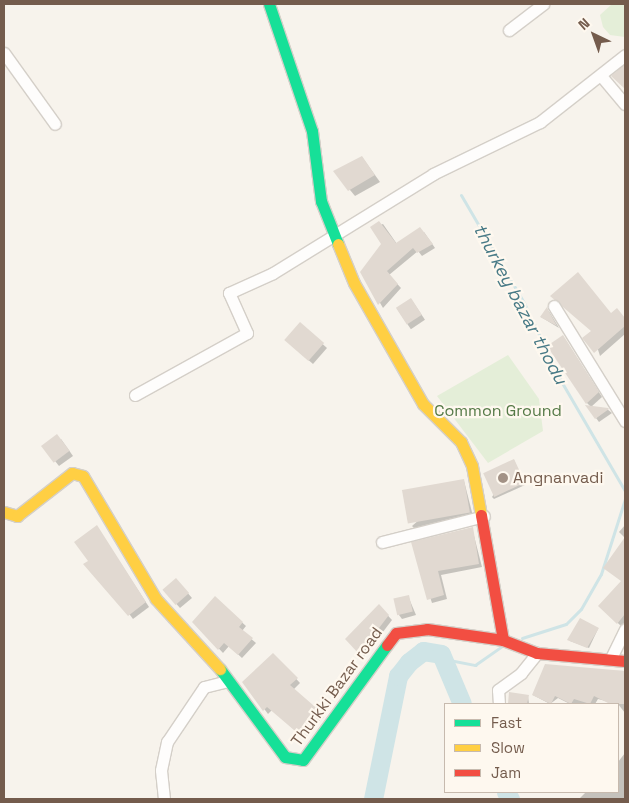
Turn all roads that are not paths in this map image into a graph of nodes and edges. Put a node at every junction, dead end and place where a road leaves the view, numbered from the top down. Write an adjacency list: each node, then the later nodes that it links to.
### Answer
1 (268, 4): 9 (street)
2 (543, 4): 3 (street)
3 (509, 30)
4 (4, 53): 8 (street)
5 (625, 55): 6 (street)
6 (602, 77): 7 (street); 9 (street)
7 (625, 104)
8 (55, 124)
9 (334, 235): 11 (street); 14 (street)
10 (554, 306): 12 (street)
11 (135, 395)
12 (625, 421)
13 (4, 512): 21 (street)
14 (484, 516): 15 (street); 17 (street)
15 (382, 542)
16 (625, 629): 19 (street)
17 (503, 640): 18 (street, Thurkki Bazar road); 21 (street, Thurkki Bazar road)
18 (537, 653): 19 (street, Thurkki Bazar road); 22 (street)
19 (611, 658): 20 (street, Thurkki Bazar road)
20 (625, 661)
21 (228, 681): 23 (street)
22 (498, 703)
23 (164, 799)

